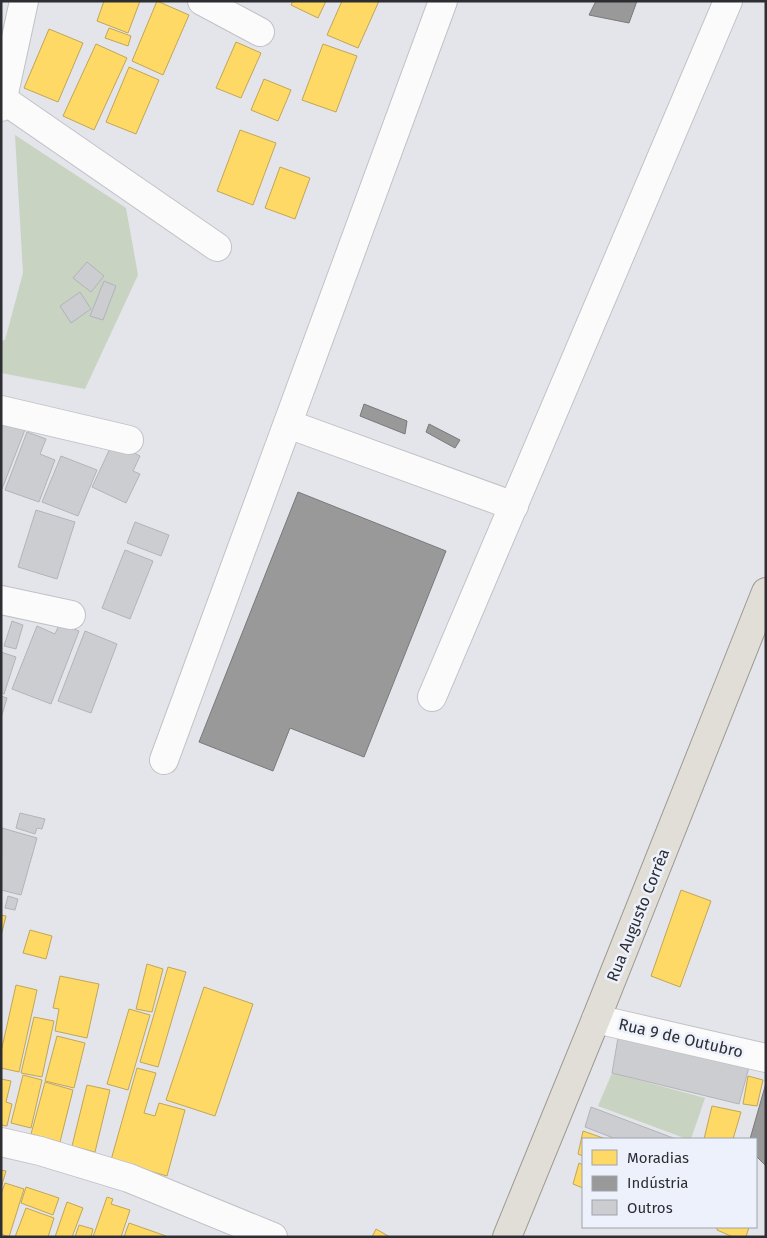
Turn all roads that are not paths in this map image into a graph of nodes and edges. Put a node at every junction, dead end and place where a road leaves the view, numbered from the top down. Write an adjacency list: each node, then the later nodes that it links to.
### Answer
1 (24, 1): 6 (street)
2 (202, 1): 5 (street)
3 (443, 1): 9 (street)
4 (728, 1): 11 (street)
5 (260, 32)
6 (2, 101): 7 (street)
7 (216, 247)
8 (1, 410): 10 (street)
9 (288, 424): 11 (street); 16 (street)
10 (129, 440)
11 (514, 506): 15 (street)
12 (765, 594): 17 (main road, Rua Augusto Corrêa)
13 (1, 600): 14 (street)
14 (71, 615)
15 (432, 697)
16 (164, 760)
17 (596, 1019): 18 (street, Rua 9 de Outubro); 21 (main road, Rua Augusto Corrêa)
18 (766, 1058)
19 (1, 1142): 20 (street)
20 (273, 1237)
21 (507, 1237)

